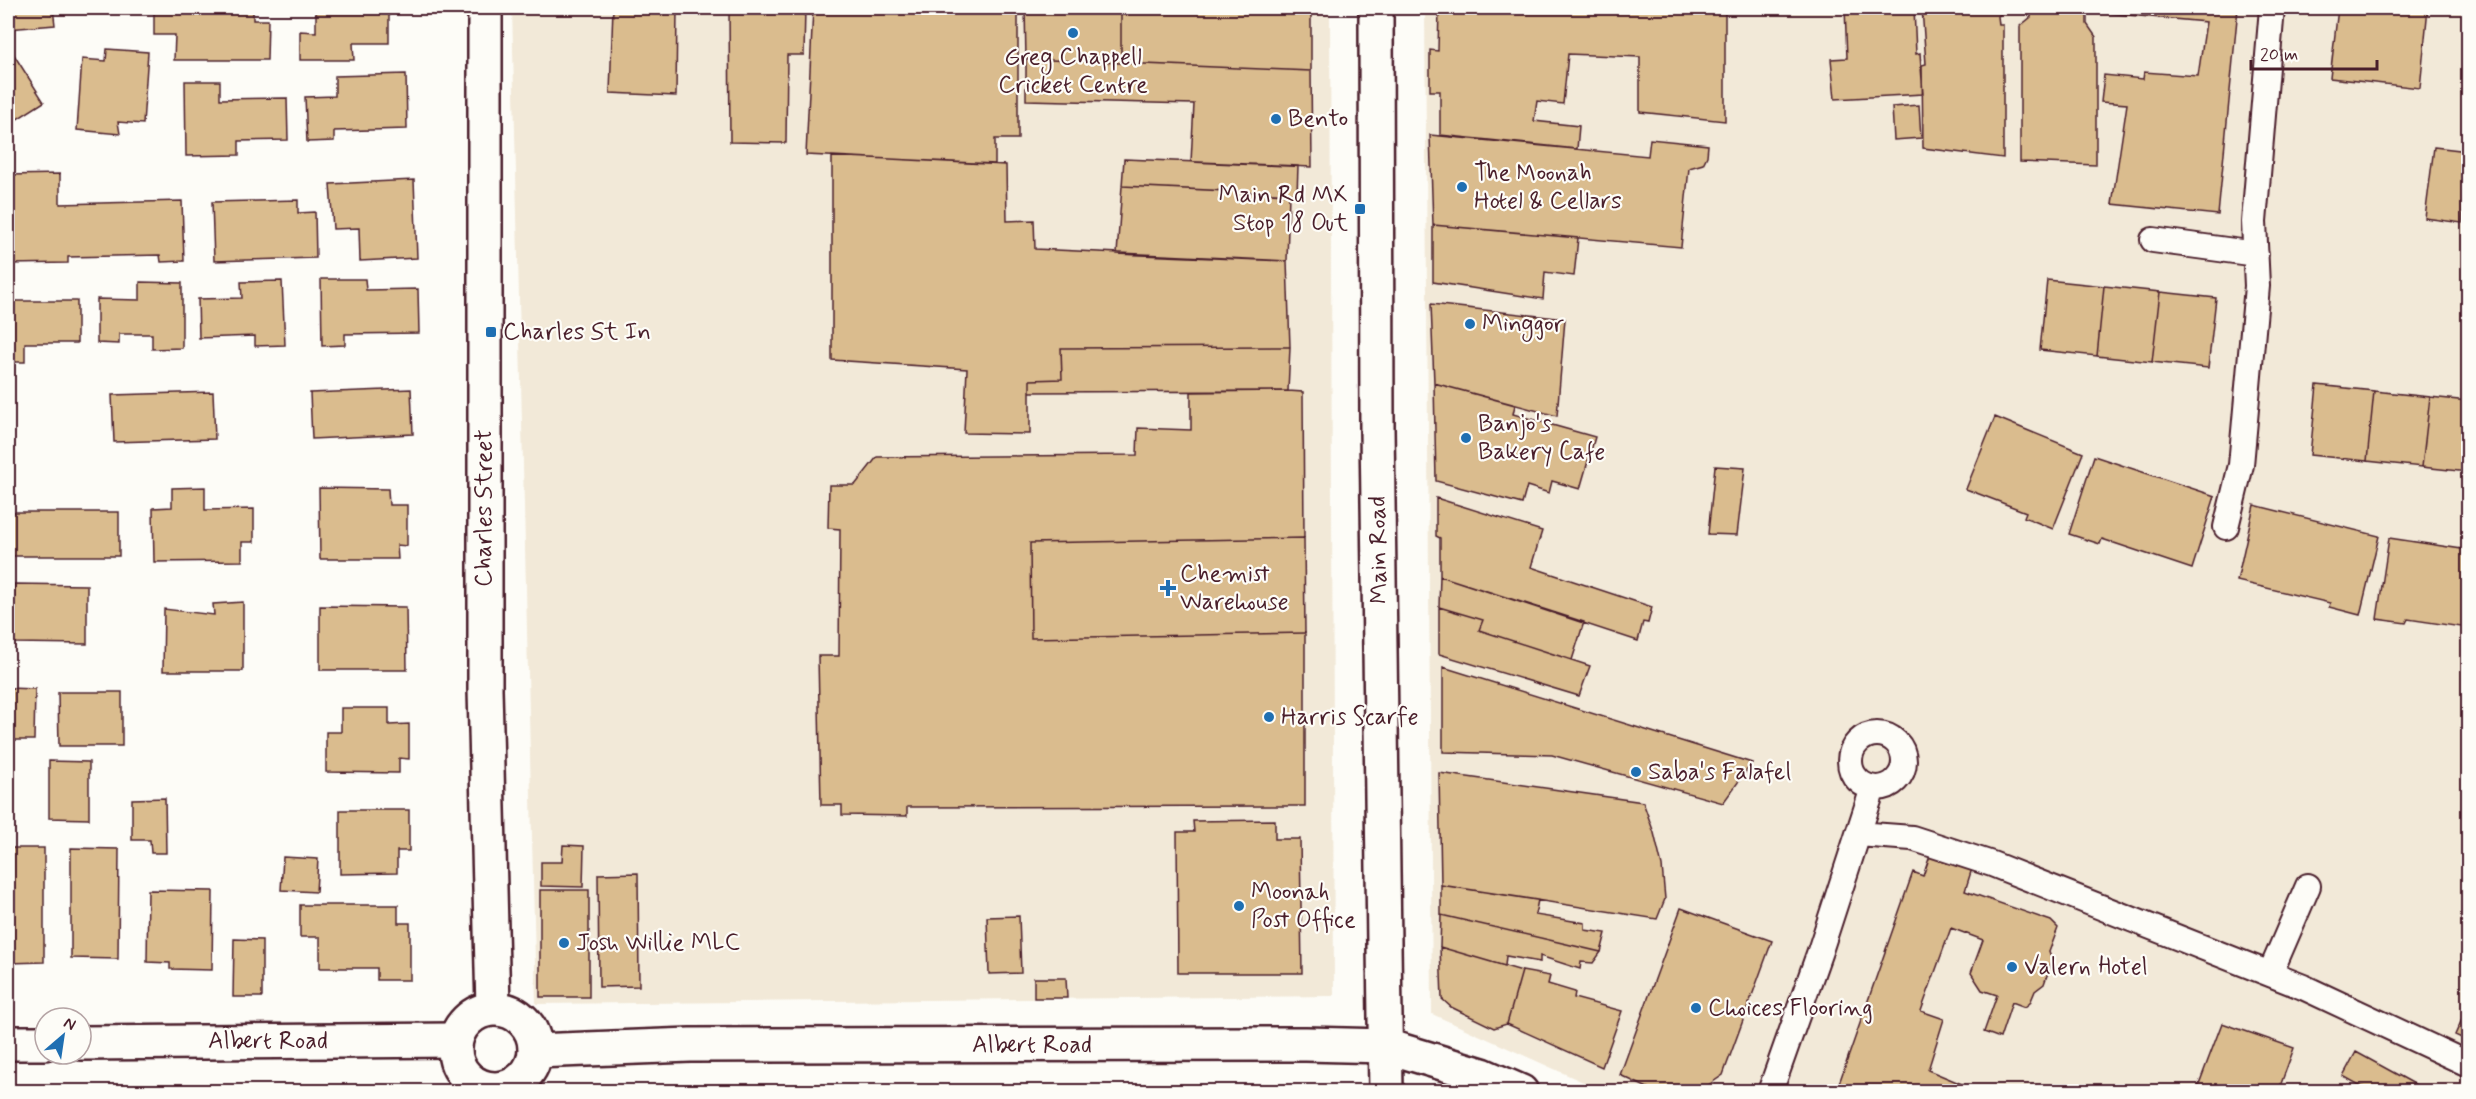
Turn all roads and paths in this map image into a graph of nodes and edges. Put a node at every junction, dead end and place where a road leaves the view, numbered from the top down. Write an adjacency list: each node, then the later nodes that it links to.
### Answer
1 (485, 8): 11 (street, Charles Street)
2 (1376, 8): 16 (street, Main Road)
3 (2271, 8): 5 (lane)
4 (2153, 240): 5 (lane)
5 (2256, 254): 6 (lane)
6 (2226, 527)
7 (1873, 788): 8 (lane)
8 (1858, 834): 10 (lane); 22 (lane)
9 (2308, 886): 10 (lane)
10 (2270, 974): 18 (lane)
11 (493, 1008): 12 (street); 17 (street)
12 (454, 1040): 15 (street, Albert Road); 19 (street)
13 (8, 1043): 14 (street)
14 (33, 1043)
15 (93, 1043)
16 (1386, 1046): 17 (street, Albert Road); 20 (street, Main Road); 21 (street, Albert Road)
17 (536, 1051): 19 (street)
18 (2469, 1064)
19 (498, 1090)
20 (1386, 1092)
21 (1521, 1092)
22 (1770, 1092)

